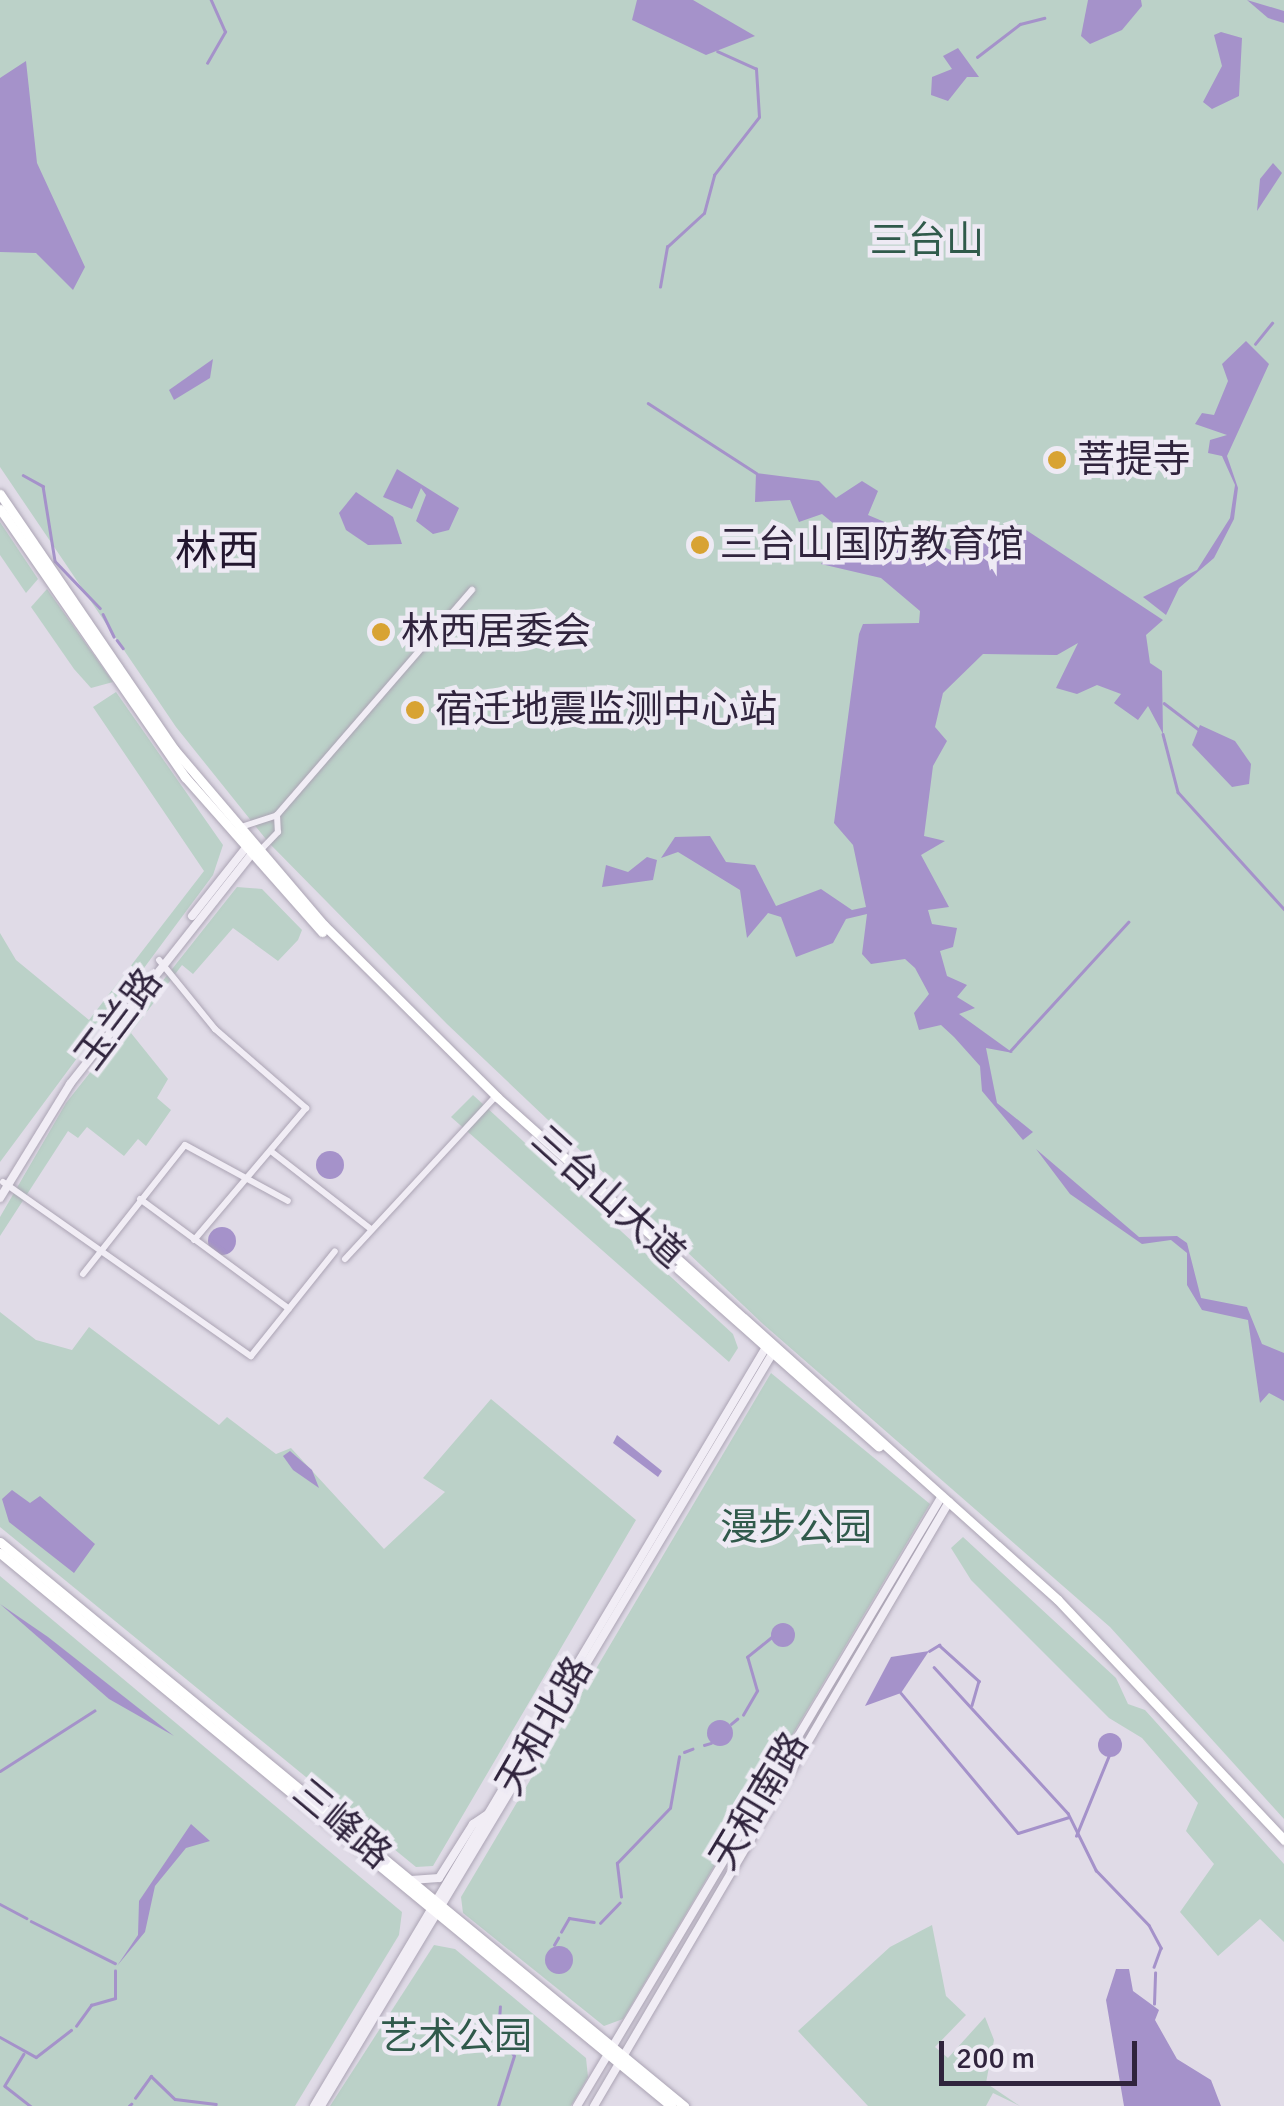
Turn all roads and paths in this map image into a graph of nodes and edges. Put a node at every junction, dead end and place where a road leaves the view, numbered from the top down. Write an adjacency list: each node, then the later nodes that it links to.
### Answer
1 (0, 494): 5 (main road, 三台山大道)
2 (0, 509): 6 (main road, 三台山大道)
3 (472, 590): 4 (street, 玉兰路)
4 (277, 815): 5 (street, 玉兰路); 6 (street, 玉兰路)
5 (236, 831): 6 (main road, 三台山大道)
6 (250, 851): 7 (street, 玉兰路); 8 (main road, 三台山大道)
7 (160, 962): 9 (street); 11 (street, 玉兰路)
8 (494, 1098): 15 (street); 22 (main road, 三台山大道)
9 (272, 1152): 10 (street); 15 (street)
10 (253, 1176): 13 (street); 14 (street); 16 (street)
11 (4, 1185): 12 (street, 玉兰路); 17 (street)
12 (0, 1198)
13 (140, 1199): 16 (street); 17 (street)
14 (288, 1201)
15 (370, 1229): 19 (street)
16 (194, 1240): 21 (street)
17 (104, 1247): 20 (street); 21 (street)
18 (335, 1252): 21 (street)
19 (345, 1259)
20 (83, 1274)
21 (288, 1309)
22 (770, 1349): 23 (main road, 三台山大道); 26 (street, 天和北路); 29 (street, 天和北路)
23 (944, 1501): 27 (main road, 三台山大道); 30 (street, 天和南路); 31 (street, 天和南路)
24 (0, 1542): 28 (main road, 三峰路)
25 (0, 1553): 29 (main road, 三峰路)
26 (494, 1810): 28 (street); 29 (street, 天和北路)
27 (1284, 1844)
28 (411, 1880): 29 (main road, 三峰路)
29 (438, 1908): 30 (main road, 三峰路); 32 (street, 天和北路); 33 (street, 天和北路)
30 (610, 2049): 31 (main road, 三峰路); 34 (street, 天和南路)
31 (622, 2059): 35 (street, 天和南路); 36 (main road, 三峰路); 37 (main road, 三峰路)
32 (314, 2106)
33 (321, 2106)
34 (577, 2106)
35 (594, 2106)
36 (671, 2106)
37 (684, 2106)

